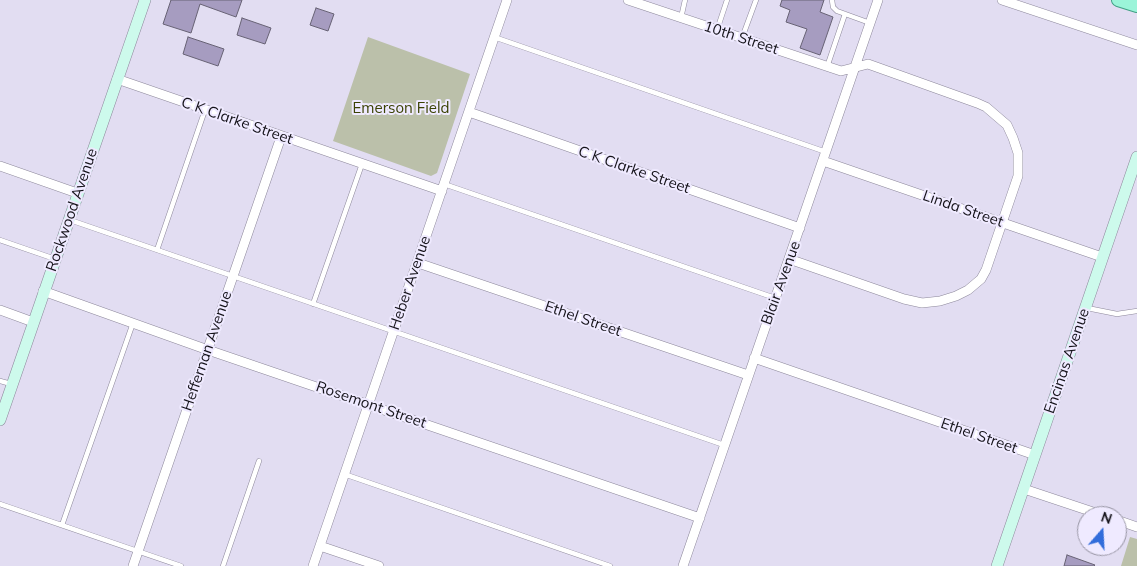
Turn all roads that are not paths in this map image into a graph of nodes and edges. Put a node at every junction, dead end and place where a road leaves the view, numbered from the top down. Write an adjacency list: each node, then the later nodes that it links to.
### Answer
1 (145, 0): 22 (street, Rockwood Avenue)
2 (507, 0): 17 (street, Heber Avenue)
3 (628, 0): 11 (street, 10th Street)
4 (686, 0): 14 (lane)
5 (727, 0): 16 (lane)
6 (756, 0): 18 (lane)
7 (832, 0): 13 (lane)
8 (878, 0): 15 (street, Blair Avenue)
9 (1002, 0): 19 (street)
10 (1118, 0): 12 (main road)
11 (649, 3): 14 (street, 10th Street)
12 (1137, 6)
13 (845, 14): 15 (lane); 20 (lane)
14 (681, 18): 16 (street, 10th Street)
15 (870, 23): 21 (street, Blair Avenue)
16 (717, 30): 18 (street, 10th Street)
17 (494, 37): 24 (street, Heber Avenue); 26 (lane)
18 (742, 38): 20 (street, 10th Street)
19 (1137, 45)
20 (827, 67): 21 (street, 10th Street)
21 (855, 67): 26 (street, Blair Avenue); 35 (street, 10th Street)
22 (117, 79): 23 (street, C K Clarke Street); 33 (street, Rockwood Avenue)
23 (205, 110): 25 (street, C K Clarke Street); 38 (lane)
24 (468, 112): 32 (street, Heber Avenue); 36 (street, C K Clarke Street)
25 (281, 137): 29 (street, C K Clarke Street); 43 (street, Heffernan Avenue)
26 (827, 152): 28 (street, Blair Avenue)
27 (1137, 157): 31 (street, Encinas Avenue)
28 (823, 161): 35 (street, Linda Street); 36 (street, Blair Avenue)
29 (362, 164): 32 (street, C K Clarke Street); 46 (lane)
30 (0, 166): 33 (street)
31 (1132, 186): 39 (street, Encinas Avenue)
32 (443, 188): 42 (street, Heber Avenue); 45 (lane)
33 (77, 193): 34 (street, Rockwood Avenue)
34 (68, 219): 38 (lane); 40 (street, Rockwood Avenue)
35 (1003, 223): 39 (street, Linda Street); 41 (street, 10th Street)
36 (800, 228): 41 (street, Blair Avenue)
37 (0, 240): 40 (lane)
38 (157, 250): 43 (lane)
39 (1102, 256): 47 (street, Encinas Avenue)
40 (54, 259): 44 (street, Rockwood Avenue)
41 (789, 260): 45 (street, Blair Avenue)
42 (418, 262): 52 (street, Heber Avenue); 55 (street, Ethel Street)
43 (233, 276): 46 (lane); 53 (street, Heffernan Avenue)
44 (43, 291): 50 (street, Rockwood Avenue); 51 (street, Rosemont Street)
45 (775, 298): 54 (street, Blair Avenue)
46 (313, 304): 52 (lane)
47 (1085, 307): 49 (lane); 61 (street, Encinas Avenue)
48 (0, 310): 50 (street)
49 (1137, 311)
50 (33, 322): 57 (street, Rockwood Avenue)
51 (133, 323): 53 (street, Rosemont Street); 68 (lane)
52 (393, 332): 58 (street, Heber Avenue); 60 (lane)
53 (208, 350): 58 (street, Rosemont Street); 70 (street, Heffernan Avenue)
54 (754, 358): 55 (street, Blair Avenue); 61 (street, Ethel Street)
55 (748, 375): 60 (street, Blair Avenue)
56 (0, 381): 57 (lane)
57 (12, 385): 59 (street, Rockwood Avenue)
58 (368, 404): 63 (street, Heber Avenue); 67 (street, Rosemont Street)
59 (0, 420)
60 (724, 446): 67 (street, Blair Avenue)
61 (1035, 455): 64 (street, Encinas Avenue)
62 (259, 460): 73 (lane)
63 (344, 474): 69 (street, Heber Avenue); 76 (lane)
64 (1024, 489): 66 (street); 78 (street, Encinas Avenue)
65 (0, 504): 68 (lane)
66 (1077, 507)
67 (700, 518): 77 (street, Blair Avenue)
68 (62, 525): 70 (lane)
69 (320, 546): 74 (street, Heber Avenue); 75 (street)
70 (138, 551): 71 (street, Heffernan Avenue); 72 (lane)
71 (133, 566)
72 (181, 566)
73 (223, 566)
74 (313, 566)
75 (379, 566)
76 (610, 566)
77 (683, 566)
78 (997, 566)

